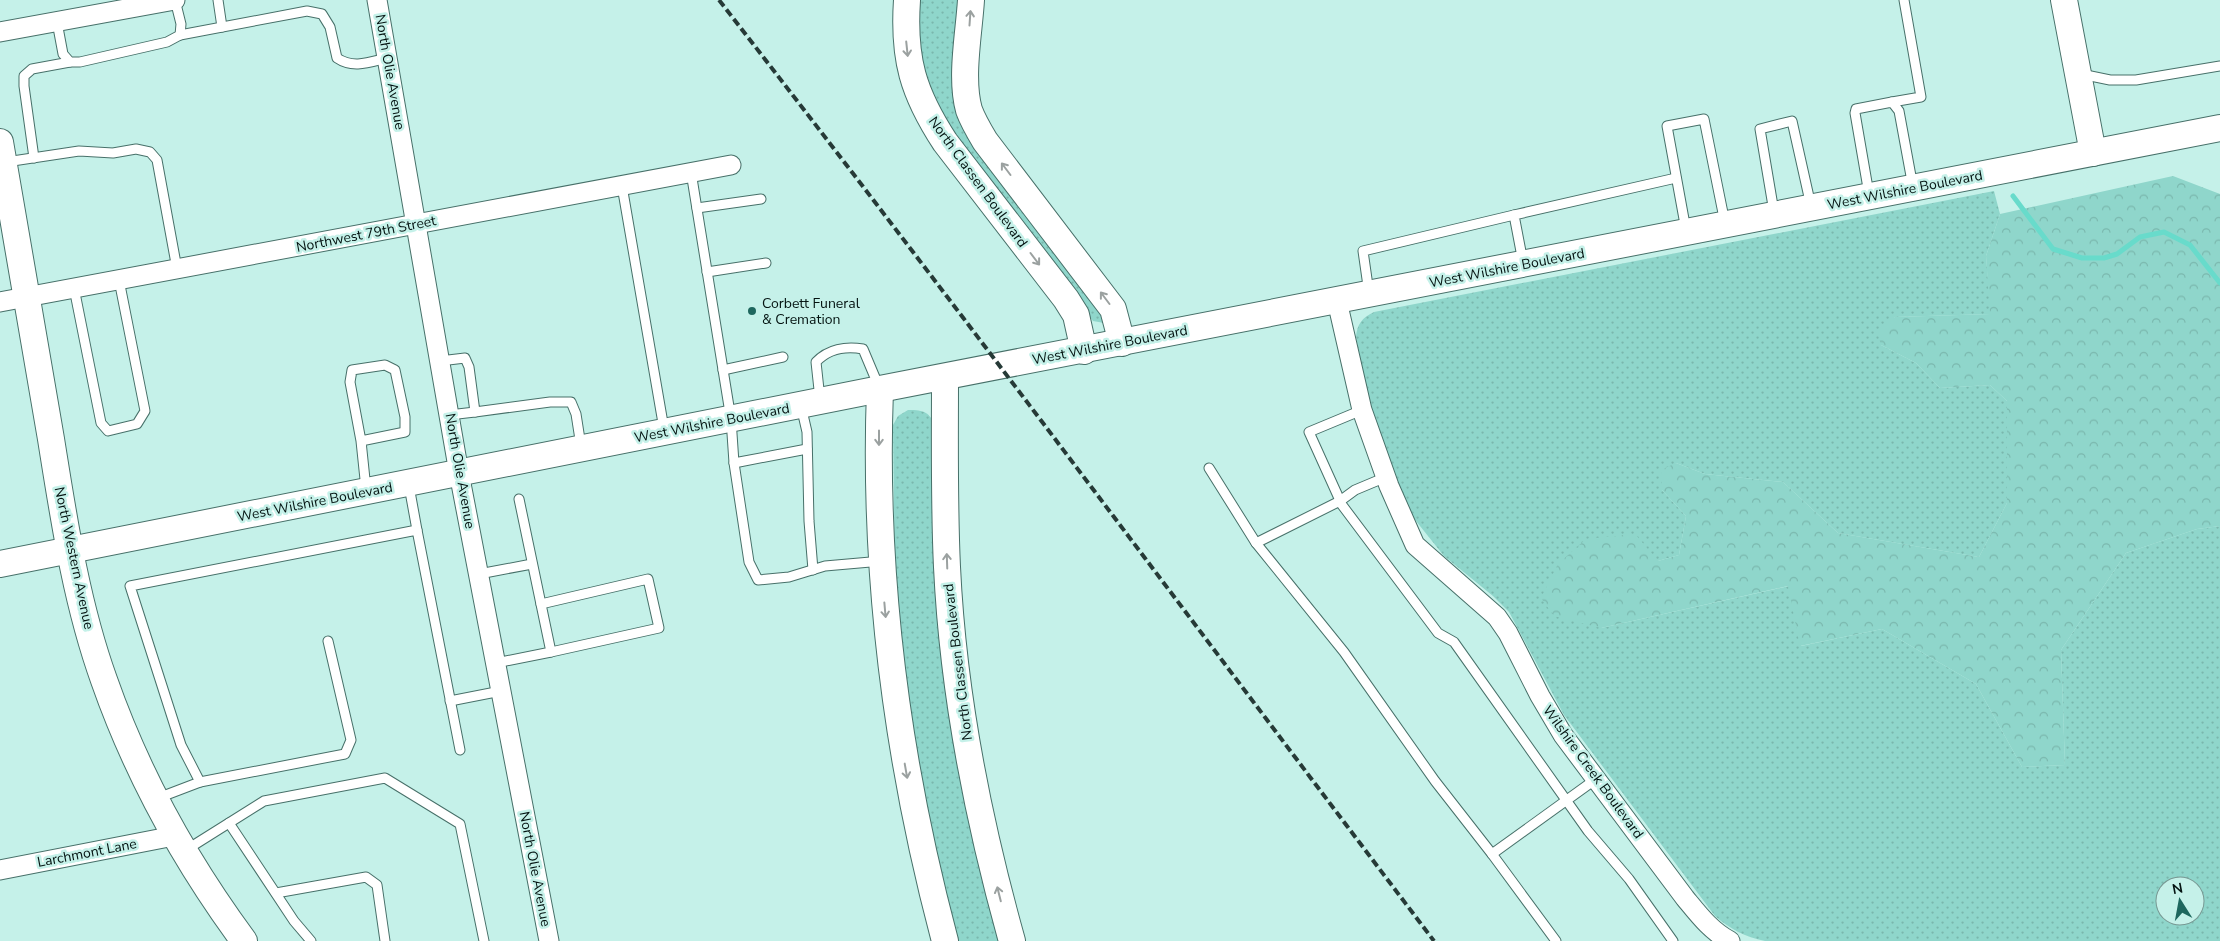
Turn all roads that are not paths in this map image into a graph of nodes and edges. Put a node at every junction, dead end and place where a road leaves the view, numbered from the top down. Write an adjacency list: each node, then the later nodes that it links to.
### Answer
1 (175, 0): 8 (street); 11 (lane)
2 (218, 0): 9 (lane)
3 (377, 0): 12 (street, North Olie Avenue)
4 (907, 0): 46 (main road, North Classen Boulevard, one-way to 46)
5 (971, 0): 45 (main road, one-way to 5)
6 (1904, 0): 16 (lane)
7 (2064, 0): 15 (main road)
8 (57, 22): 10 (street); 13 (lane)
9 (222, 27): 11 (lane); 12 (lane)
10 (0, 32)
11 (180, 35): 13 (lane)
12 (387, 58): 32 (street, North Olie Avenue)
13 (70, 62): 20 (lane)
14 (2220, 66): 15 (lane)
15 (2078, 74): 19 (main road)
16 (1892, 102): 25 (lane); 26 (lane)
17 (2220, 128): 19 (main road, West Wilshire Boulevard)
18 (2, 152): 20 (lane); 42 (main road, North Western Avenue)
19 (2093, 153): 25 (main road, West Wilshire Boulevard)
20 (34, 158): 37 (lane)
21 (731, 165): 22 (street, Northwest 79th Street)
22 (691, 172): 24 (street, Northwest 79th Street); 28 (lane)
23 (1676, 178): 30 (lane); 33 (lane); 34 (lane)
24 (622, 186): 32 (street, Northwest 79th Street); 57 (lane)
25 (1913, 188): 26 (main road, West Wilshire Boulevard)
26 (1869, 197): 29 (main road, West Wilshire Boulevard)
27 (761, 199): 28 (lane)
28 (697, 208): 38 (lane)
29 (1811, 208): 31 (main road, West Wilshire Boulevard); 31 (lane)
30 (1514, 216): 36 (lane); 41 (lane)
31 (1775, 216): 33 (main road, West Wilshire Boulevard)
32 (417, 224): 37 (street, Northwest 79th Street); 48 (street, North Olie Avenue)
33 (1726, 225): 34 (main road, West Wilshire Boulevard)
34 (1686, 233): 36 (main road, West Wilshire Boulevard)
35 (766, 263): 38 (lane)
36 (1524, 265): 41 (main road, West Wilshire Boulevard)
37 (177, 269): 39 (street, Northwest 79th Street)
38 (707, 272): 49 (lane)
39 (119, 280): 40 (street, Northwest 79th Street); 40 (lane)
40 (74, 288): 42 (street, Northwest 79th Street)
41 (1370, 295): 43 (main road, West Wilshire Boulevard)
42 (26, 296): 44 (street, Northwest 79th Street); 71 (main road, North Western Avenue)
43 (1337, 301): 45 (main road, West Wilshire Boulevard); 53 (street, Wilshire Creek Boulevard)
44 (0, 302)
45 (1122, 343): 46 (main road, West Wilshire Boulevard)
46 (1084, 351): 50 (main road, West Wilshire Boulevard)
47 (783, 357): 49 (lane)
48 (440, 361): 54 (lane); 55 (street, North Olie Avenue)
49 (723, 370): 56 (lane)
50 (945, 378): 51 (main road, West Wilshire Boulevard); 99 (main road, North Classen Boulevard, one-way to 50)
51 (880, 389): 52 (main road, West Wilshire Boulevard); 52 (lane); 72 (main road, one-way to 72)
52 (810, 403): 56 (main road, West Wilshire Boulevard); 60 (lane)
53 (1362, 410): 64 (street, Wilshire Creek Boulevard); 68 (lane)
54 (475, 412): 55 (lane); 59 (lane)
55 (449, 415): 63 (street, North Olie Avenue)
56 (731, 419): 57 (main road, West Wilshire Boulevard); 61 (lane)
57 (664, 432): 59 (main road, West Wilshire Boulevard)
58 (361, 441): 58 (lane); 66 (lane)
59 (582, 448): 63 (main road, West Wilshire Boulevard)
60 (807, 448): 61 (lane); 75 (lane)
61 (734, 463): 75 (lane)
62 (1209, 468): 70 (lane)
63 (459, 473): 65 (main road, West Wilshire Boulevard); 76 (street, North Olie Avenue)
64 (1386, 477): 68 (lane); 84 (street, Wilshire Creek Boulevard)
65 (408, 483): 66 (main road, West Wilshire Boulevard); 69 (lane)
66 (366, 492): 71 (main road, West Wilshire Boulevard)
67 (519, 499): 74 (lane)
68 (1340, 501): 70 (lane); 87 (lane)
69 (417, 530): 82 (lane); 85 (lane)
70 (1256, 543): 90 (lane)
71 (70, 550): 73 (main road, West Wilshire Boulevard); 86 (main road, North Western Avenue)
72 (882, 561): 75 (lane); 98 (main road, one-way to 98)
73 (0, 564)
74 (532, 564): 76 (lane); 77 (lane)
75 (813, 570)
76 (479, 574): 80 (street, North Olie Avenue)
77 (541, 604): 79 (lane); 79 (lane)
78 (328, 641): 85 (lane)
79 (551, 652): 80 (lane)
80 (496, 664): 81 (street, North Olie Avenue)
81 (501, 691): 82 (lane); 97 (street, North Olie Avenue)
82 (450, 701): 83 (lane)
83 (460, 750)
84 (1596, 779): 87 (lane); 102 (street, Wilshire Creek Boulevard)
85 (200, 782): 86 (lane)
86 (155, 799): 89 (main road, North Western Avenue)
87 (1566, 800): 90 (lane); 101 (lane)
88 (228, 823): 89 (lane); 92 (lane); 96 (lane)
89 (179, 844): 91 (street, Larchmont Lane); 93 (main road, North Western Avenue)
90 (1492, 854): 100 (lane)
91 (0, 870)
92 (276, 893): 94 (lane); 95 (lane)
93 (244, 941)
94 (311, 941)
95 (385, 941)
96 (484, 941)
97 (549, 941)
98 (944, 941)
99 (1012, 941)
100 (1556, 941)
101 (1673, 941)
102 (1730, 941)

